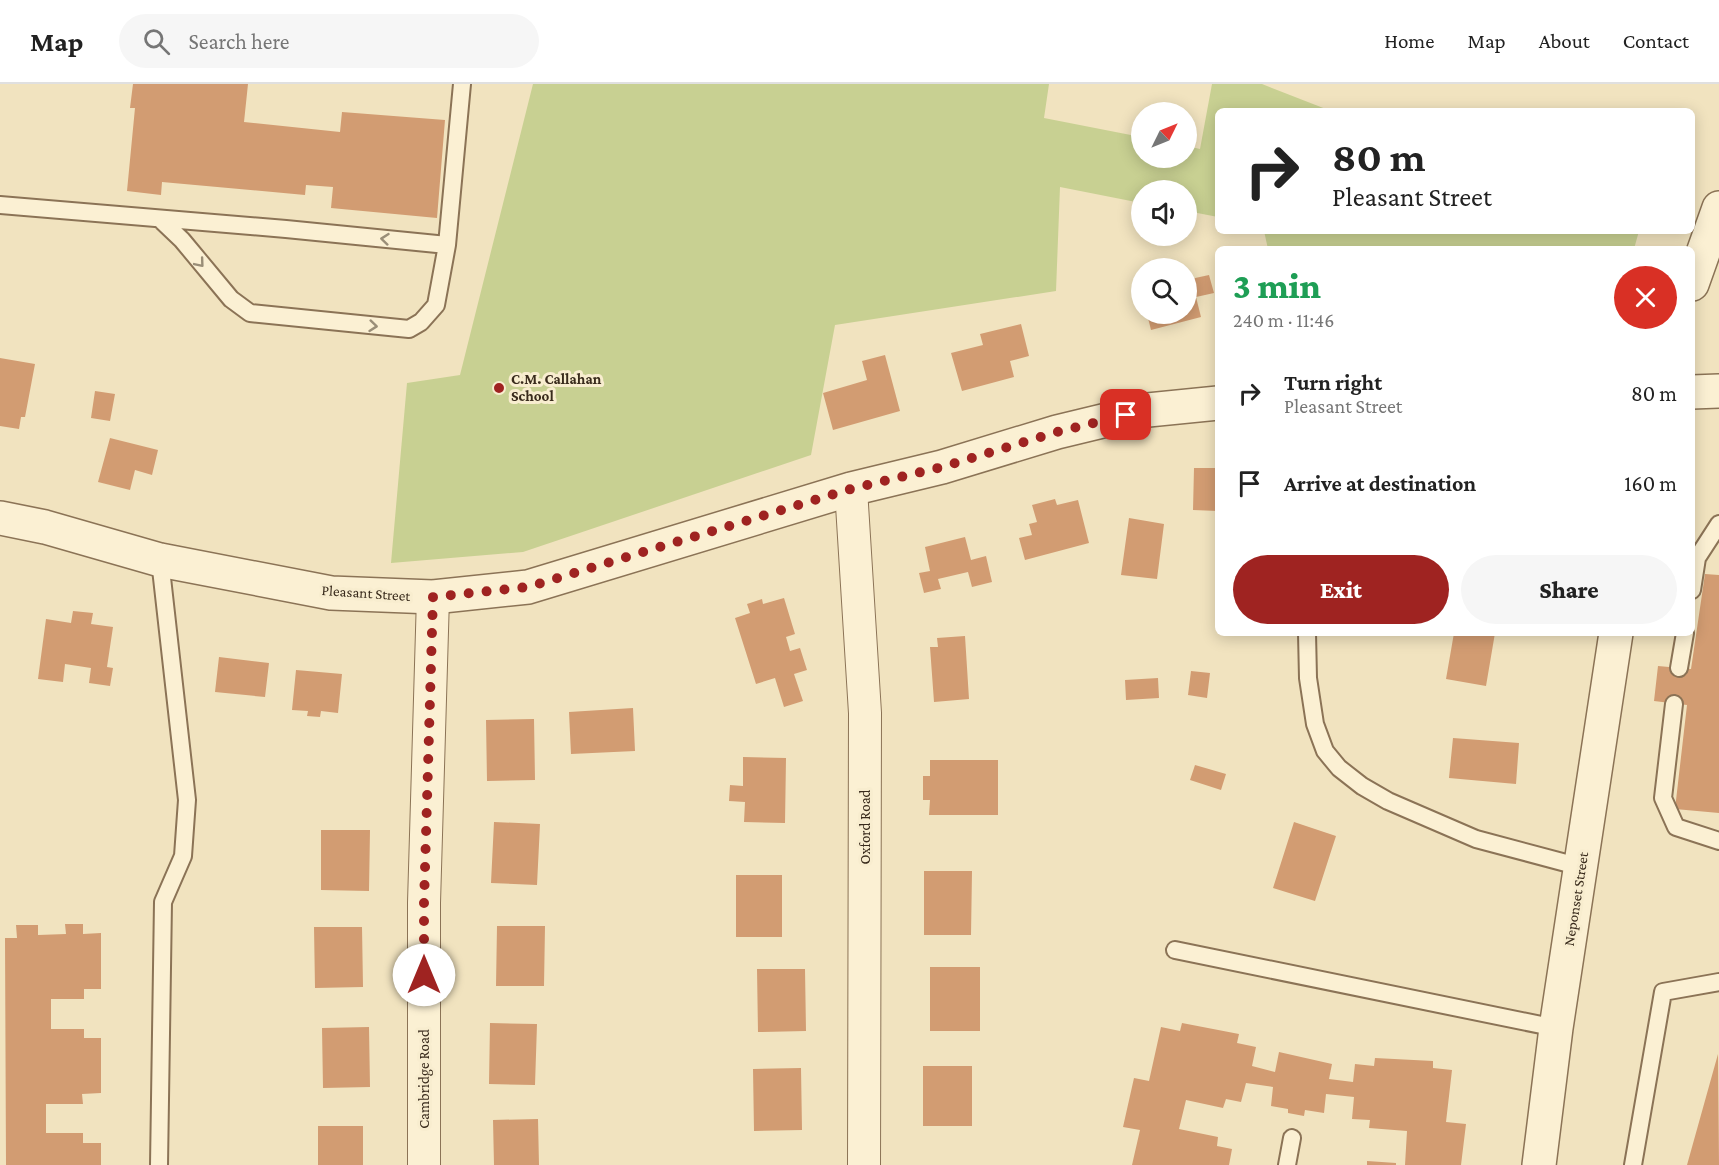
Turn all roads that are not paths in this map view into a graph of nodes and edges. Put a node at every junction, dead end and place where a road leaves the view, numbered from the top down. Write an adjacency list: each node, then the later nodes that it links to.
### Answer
1 (462, 84): 5 (lane)
2 (0, 205): 4 (lane)
3 (1719, 208): 6 (street)
4 (161, 220): 5 (lane, one-way to 4); 5 (lane, one-way to 5)
5 (447, 245)
6 (1695, 276)
7 (1719, 391): 8 (street)
8 (1695, 392)
9 (1215, 403): 10 (street, Pleasant Street)
10 (851, 489): 15 (street, Pleasant Street); 29 (street, Oxford Road)
11 (0, 518): 13 (street, Pleasant Street)
12 (1719, 524): 14 (lane)
13 (160, 560): 15 (street, Pleasant Street); 27 (lane)
14 (1695, 574)
15 (433, 597): 28 (street, Cambridge Road)
16 (1307, 636): 22 (lane)
17 (1616, 636): 22 (street, Neponset Street)
18 (1684, 636): 19 (lane)
19 (1679, 668)
20 (1674, 704): 21 (lane)
21 (1719, 841)
22 (1581, 867): 25 (street, Neponset Street)
23 (1175, 950): 25 (lane)
24 (1719, 981): 32 (lane)
25 (1556, 1028): 31 (street, Neponset Street)
26 (1292, 1138): 30 (lane)
27 (159, 1165)
28 (424, 1165)
29 (864, 1165)
30 (1287, 1165)
31 (1539, 1165)
32 (1633, 1165)

